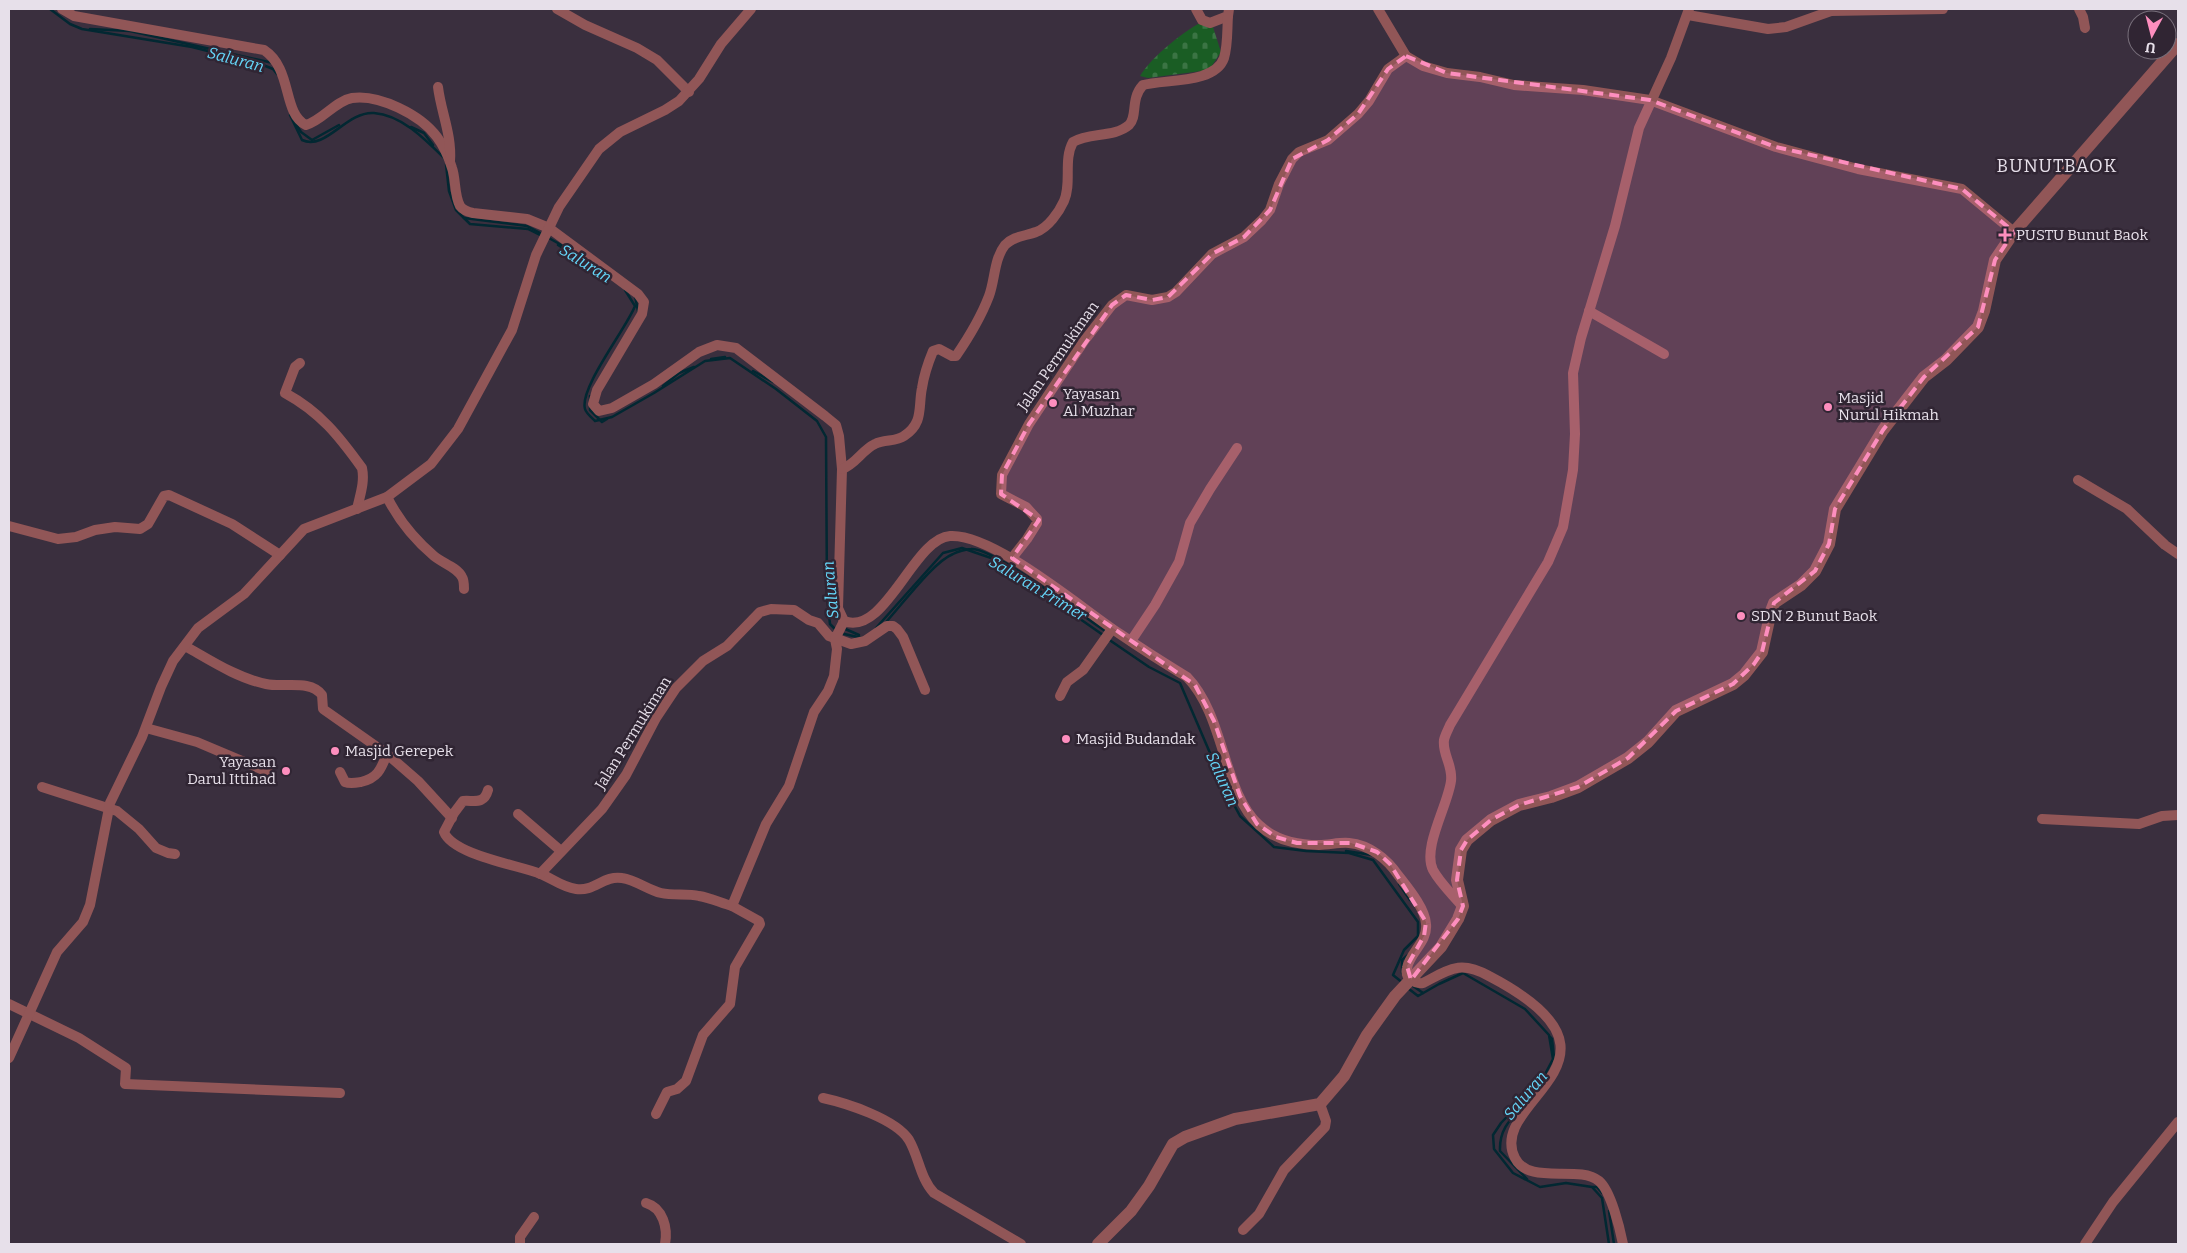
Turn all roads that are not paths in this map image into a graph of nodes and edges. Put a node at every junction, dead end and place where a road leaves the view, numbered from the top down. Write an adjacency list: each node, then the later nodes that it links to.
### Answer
1 (62, 9): 17 (street)
2 (557, 9): 15 (street)
3 (752, 9): 15 (street)
4 (1196, 9): 9 (street)
5 (1378, 9): 13 (street)
6 (1943, 9): 8 (street)
7 (2079, 9): 11 (street)
8 (1831, 10): 10 (street)
9 (1228, 12): 24 (street)
10 (1689, 12): 16 (street)
11 (2085, 28)
12 (2178, 44): 19 (street)
13 (1406, 56): 16 (street); 31 (street, Jalan Permukiman)
14 (438, 87): 17 (street)
15 (688, 92): 18 (street)
16 (1650, 100): 19 (street); 20 (street)
17 (450, 162): 18 (street)
18 (548, 229): 24 (street); 26 (street)
19 (2014, 232): 55 (street)
20 (1589, 311): 21 (street); 55 (street)
21 (1664, 354)
22 (300, 362): 27 (street)
23 (1238, 448): 36 (street)
24 (842, 469): 33 (street)
25 (2078, 480): 29 (street)
26 (387, 497): 27 (street); 32 (street)
27 (357, 509): 30 (street)
28 (9, 526): 30 (street)
29 (2178, 554)
30 (280, 555): 37 (street)
31 (1012, 558): 33 (street); 34 (street)
32 (464, 589)
33 (843, 622): 35 (street)
34 (1109, 634): 36 (street); 39 (street)
35 (836, 637): 38 (street, Jalan Permukiman); 51 (street, Jalan Permukiman); 54 (street)
36 (1130, 641): 56 (street)
37 (184, 646): 40 (street); 41 (street)
38 (925, 690)
39 (1060, 696)
40 (146, 728): 42 (street); 46 (street)
41 (387, 754): 43 (street); 49 (street)
42 (268, 772)
43 (340, 772)
44 (42, 787): 46 (street)
45 (488, 790): 49 (street)
46 (109, 810): 52 (street); 58 (street)
47 (518, 814): 51 (street)
48 (2178, 816): 50 (street)
49 (452, 818): 53 (street)
50 (2042, 819)
51 (561, 851): 53 (street, Jalan Permukiman)
52 (175, 854)
53 (540, 874): 54 (street)
54 (732, 906): 63 (street)
55 (1463, 906): 56 (street)
56 (1410, 981): 62 (street); 72 (street)
57 (9, 1004): 58 (street)
58 (28, 1013): 59 (street); 60 (street)
59 (9, 1058)
60 (340, 1093)
61 (823, 1098): 70 (street)
62 (1320, 1104): 67 (street); 71 (street)
63 (656, 1114)
64 (2178, 1122): 73 (street)
65 (646, 1203): 69 (street)
66 (534, 1216): 68 (street)
67 (1243, 1230)
68 (520, 1244)
69 (665, 1244)
70 (1020, 1244)
71 (1098, 1244)
72 (1622, 1244)
73 (2085, 1244)

